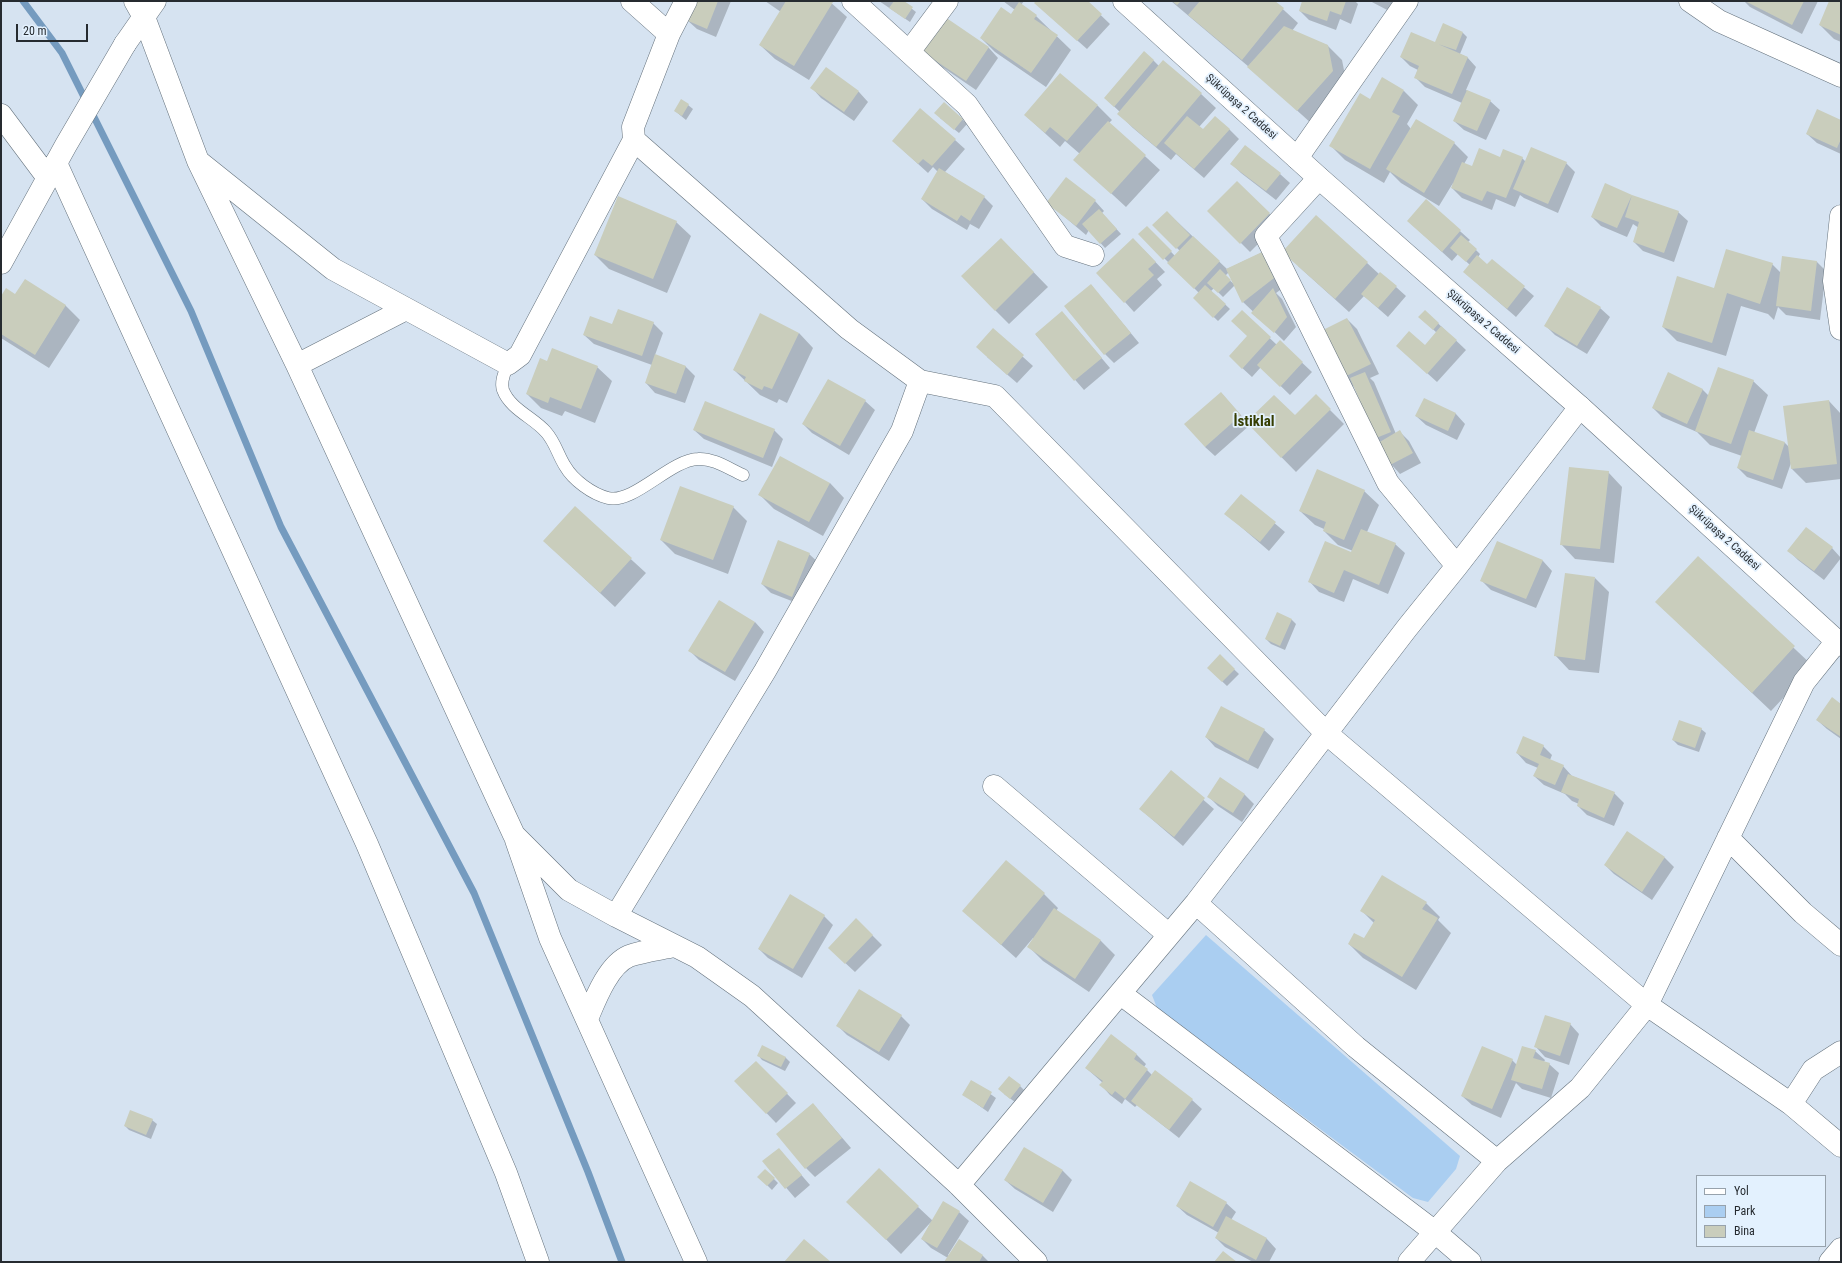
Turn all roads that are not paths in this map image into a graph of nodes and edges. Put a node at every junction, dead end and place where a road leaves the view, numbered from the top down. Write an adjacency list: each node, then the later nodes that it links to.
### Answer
1 (632, 1): 9 (street)
2 (686, 1): 9 (street)
3 (853, 1): 10 (street)
4 (947, 1): 10 (street)
5 (1124, 1): 14 (street, Şükrüpaşa 2 Caddesi)
6 (1407, 1): 14 (street)
7 (1690, 1): 11 (street)
8 (145, 6): 15 (street); 16 (street)
9 (669, 34): 13 (street)
10 (909, 52): 19 (street)
11 (1841, 76)
12 (1, 115): 16 (street)
13 (634, 140): 23 (street); 25 (street)
14 (1297, 158): 17 (street, Şükrüpaşa 2 Caddesi)
15 (198, 161): 21 (street); 24 (street)
16 (57, 162): 20 (street); 49 (street)
17 (1319, 178): 26 (street, Şükrüpaşa 2 Caddesi); 28 (street)
18 (1841, 216): 22 (street)
19 (1092, 255)
20 (1, 263)
21 (406, 309): 23 (street); 24 (street)
22 (1841, 329)
23 (508, 364): 27 (lane)
24 (297, 365): 32 (street)
25 (920, 381): 30 (street); 35 (street)
26 (1580, 407): 28 (street); 29 (street, Şükrüpaşa 2 Caddesi)
27 (743, 476)
28 (1457, 566): 30 (street)
29 (1839, 643): 33 (street)
30 (1326, 733): 34 (street); 40 (street)
31 (994, 786): 36 (street)
32 (514, 835): 35 (street); 41 (street)
33 (1728, 838): 37 (street); 40 (street)
34 (1196, 903): 36 (street); 45 (street)
35 (616, 916): 38 (street)
36 (1169, 935): 39 (street)
37 (1841, 945)
38 (674, 946): 41 (street); 46 (street)
39 (1121, 994): 46 (street); 47 (street)
40 (1648, 1005): 43 (street); 45 (street)
41 (587, 1019): 50 (street)
42 (1841, 1052): 43 (street)
43 (1791, 1104): 44 (street)
44 (1841, 1146)
45 (1498, 1161): 47 (street)
46 (959, 1185): 51 (street)
47 (1435, 1232): 52 (street); 53 (street)
48 (1841, 1249): 54 (street)
49 (538, 1262)
50 (696, 1262)
51 (1036, 1262)
52 (1409, 1262)
53 (1470, 1262)
54 (1830, 1262)

